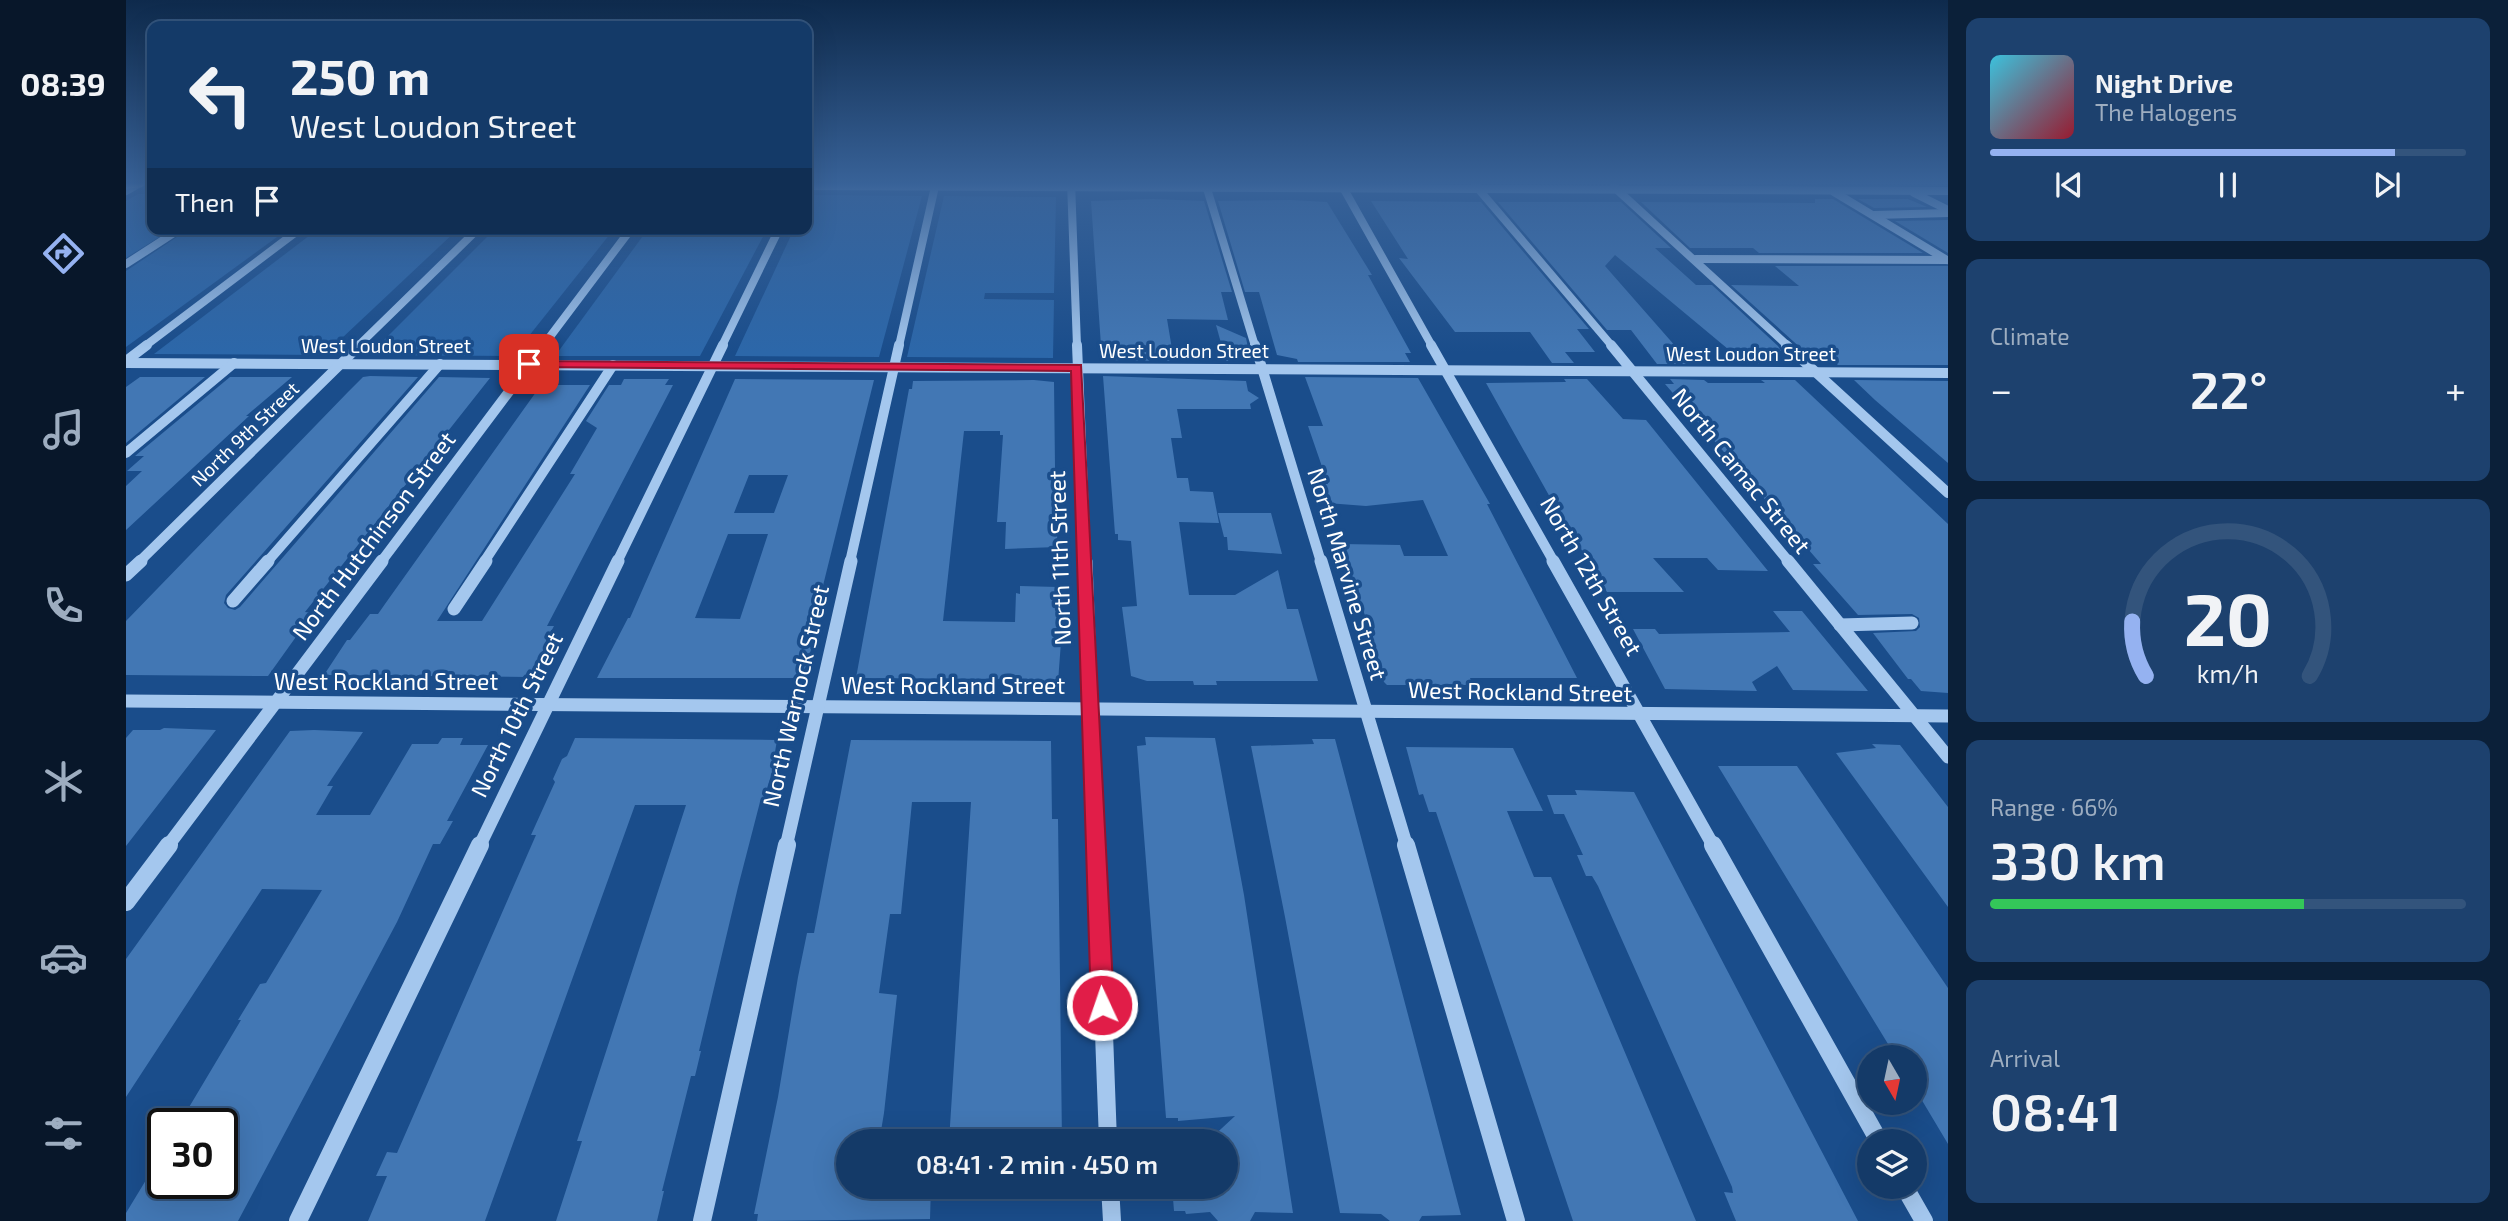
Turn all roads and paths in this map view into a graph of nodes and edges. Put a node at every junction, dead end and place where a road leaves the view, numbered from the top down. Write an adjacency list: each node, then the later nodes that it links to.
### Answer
1 (165, 239): 15 (street)
2 (287, 239): 16 (street)
3 (468, 239): 18 (street, North 9th Street)
4 (623, 239): 20 (street, North Hutchinson Street)
5 (774, 239): 22 (street, North 10th Street)
6 (924, 239): 23 (street, North Warnock Street)
7 (1073, 239): 24 (street, North 11th Street)
8 (1223, 239): 25 (street, North Marvine Street)
9 (1372, 239): 26 (street, North 12th Street)
10 (1521, 239): 27 (street, North Camac Street)
11 (1673, 239): 14 (street)
12 (1914, 239): 13 (street)
13 (1946, 258): 14 (street)
14 (1696, 259): 28 (street)
15 (126, 264)
16 (126, 362): 17 (street, West Loudon Street)
17 (234, 363): 18 (street, West Loudon Street); 30 (street)
18 (341, 364): 19 (street, West Loudon Street); 33 (street, North 9th Street)
19 (440, 364): 20 (street, West Loudon Street); 34 (street)
20 (529, 364): 21 (street, West Loudon Street); 39 (street, North Hutchinson Street)
21 (613, 365): 22 (street, West Loudon Street); 35 (street)
22 (713, 367): 23 (street, West Loudon Street); 40 (street, North 10th Street)
23 (895, 367): 24 (street, West Loudon Street); 41 (street, North Warnock Street)
24 (1077, 368): 25 (street, West Loudon Street); 42 (street, North 11th Street)
25 (1263, 369): 26 (street, West Loudon Street); 43 (street, North Marvine Street)
26 (1445, 369): 27 (street, West Loudon Street); 44 (street, North 12th Street)
27 (1633, 371): 28 (street, West Loudon Street); 37 (street, North Camac Street)
28 (1816, 372): 29 (street, West Loudon Street); 31 (street)
29 (1948, 373)
30 (126, 453)
31 (1943, 485): 32 (street)
32 (1948, 493)
33 (126, 575)
34 (233, 601)
35 (454, 609)
36 (1912, 623): 37 (street)
37 (1840, 625): 45 (street, North Camac Street)
38 (126, 701): 39 (street, West Rockland Street)
39 (274, 703): 40 (street, West Rockland Street); 48 (street, North Hutchinson Street)
40 (548, 703): 41 (street, West Rockland Street); 53 (street, North 10th Street)
41 (817, 706): 42 (street, West Rockland Street); 54 (street, North Warnock Street)
42 (1090, 707): 43 (street, West Rockland Street); 49 (street, North 11th Street)
43 (1367, 711): 44 (street, West Rockland Street); 56 (street, North Marvine Street)
44 (1642, 715): 45 (street, West Rockland Street); 50 (street, North 12th Street)
45 (1914, 716): 46 (street, West Rockland Street); 47 (street, North Camac Street)
46 (1948, 716)
47 (1948, 757)
48 (126, 902)
49 (1108, 1129)
50 (1872, 1129)
51 (1111, 1199): 55 (street)
52 (1912, 1199): 57 (street)
53 (298, 1221)
54 (702, 1221)
55 (1112, 1221)
56 (1516, 1221)
57 (1924, 1221)

